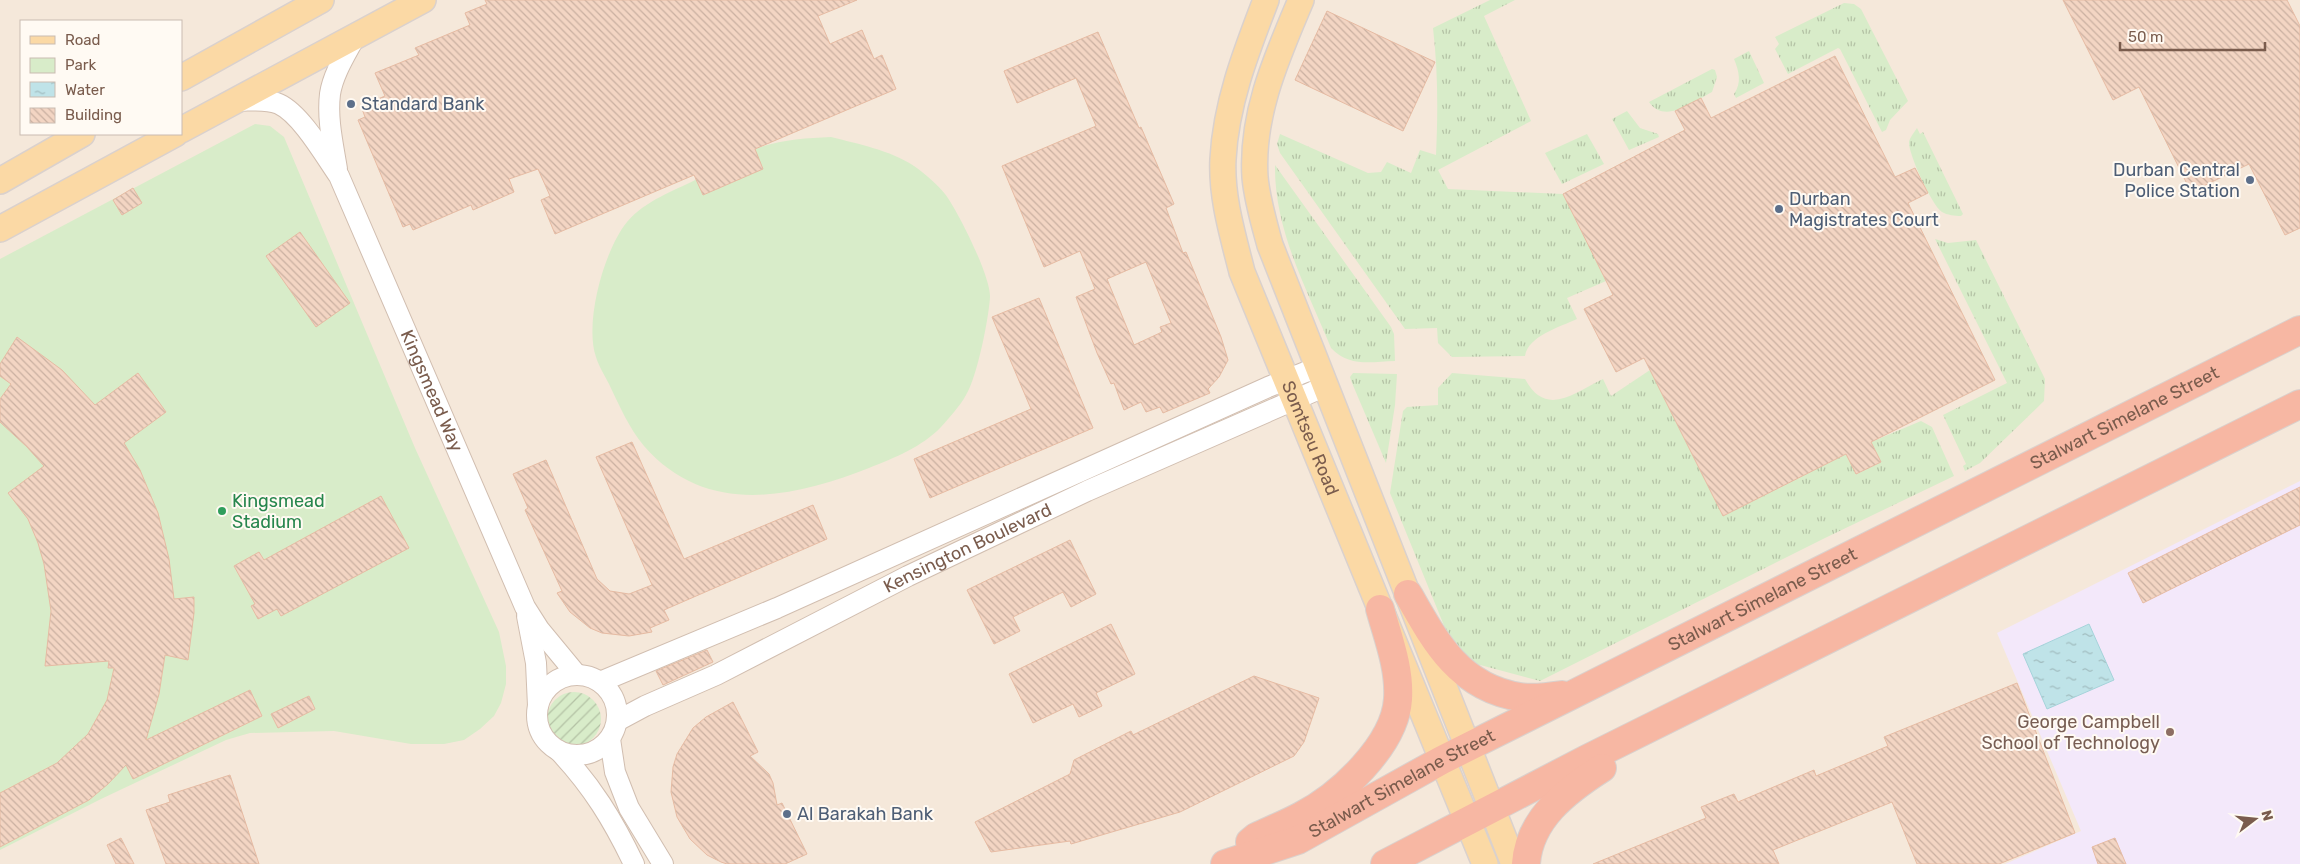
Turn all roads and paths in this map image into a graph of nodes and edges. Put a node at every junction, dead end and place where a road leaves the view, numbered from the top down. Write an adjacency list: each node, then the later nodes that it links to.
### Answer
1 (321, 0): 6 (main road)
2 (423, 0): 5 (main road)
3 (1266, 0): 16 (main road, Somtseu Road)
4 (1301, 0): 15 (main road, Somtseu Road)
5 (355, 37): 7 (main road); 12 (street, Kingsmead Way)
6 (182, 77)
7 (236, 101): 8 (main road); 12 (street, Kingsmead Way)
8 (182, 129)
9 (80, 135): 11 (main road)
10 (173, 135): 13 (main road)
11 (5, 173)
12 (338, 176): 19 (street, Kingsmead Way)
13 (0, 228)
14 (2300, 330): 23 (highway, Stalwart Simelane Street)
15 (1322, 377): 16 (street, Kensington Boulevard); 18 (main road, Somtseu Road)
16 (1290, 390): 20 (main road, Somtseu Road); 22 (street, Kensington Boulevard); 26 (street, Kensington Boulevard)
17 (2300, 404): 24 (highway)
18 (1408, 594): 23 (highway); 27 (main road, Somtseu Road)
19 (525, 607): 21 (street, Kingsmead Way); 25 (street, Kingsmead Way)
20 (1380, 609): 29 (main road, Somtseu Road); 34 (highway)
21 (577, 674): 22 (street); 25 (street)
22 (600, 682): 26 (street)
23 (1574, 694): 27 (highway, Stalwart Simelane Street)
24 (1704, 702): 30 (highway); 38 (highway)
25 (538, 706): 28 (street)
26 (613, 730): 28 (street); 33 (street)
27 (1468, 748): 29 (highway, Stalwart Simelane Street); 30 (main road, Somtseu Road)
28 (559, 750): 32 (street)
29 (1442, 760): 31 (main road, Somtseu Road); 34 (highway, Stalwart Simelane Street)
30 (1493, 810): 31 (highway); 37 (main road, Somtseu Road)
31 (1468, 822): 35 (highway); 36 (main road, Somtseu Road)
32 (634, 864)
33 (663, 864)
34 (1224, 864)
35 (1385, 864)
36 (1485, 864)
37 (1514, 864)
38 (1526, 864)

